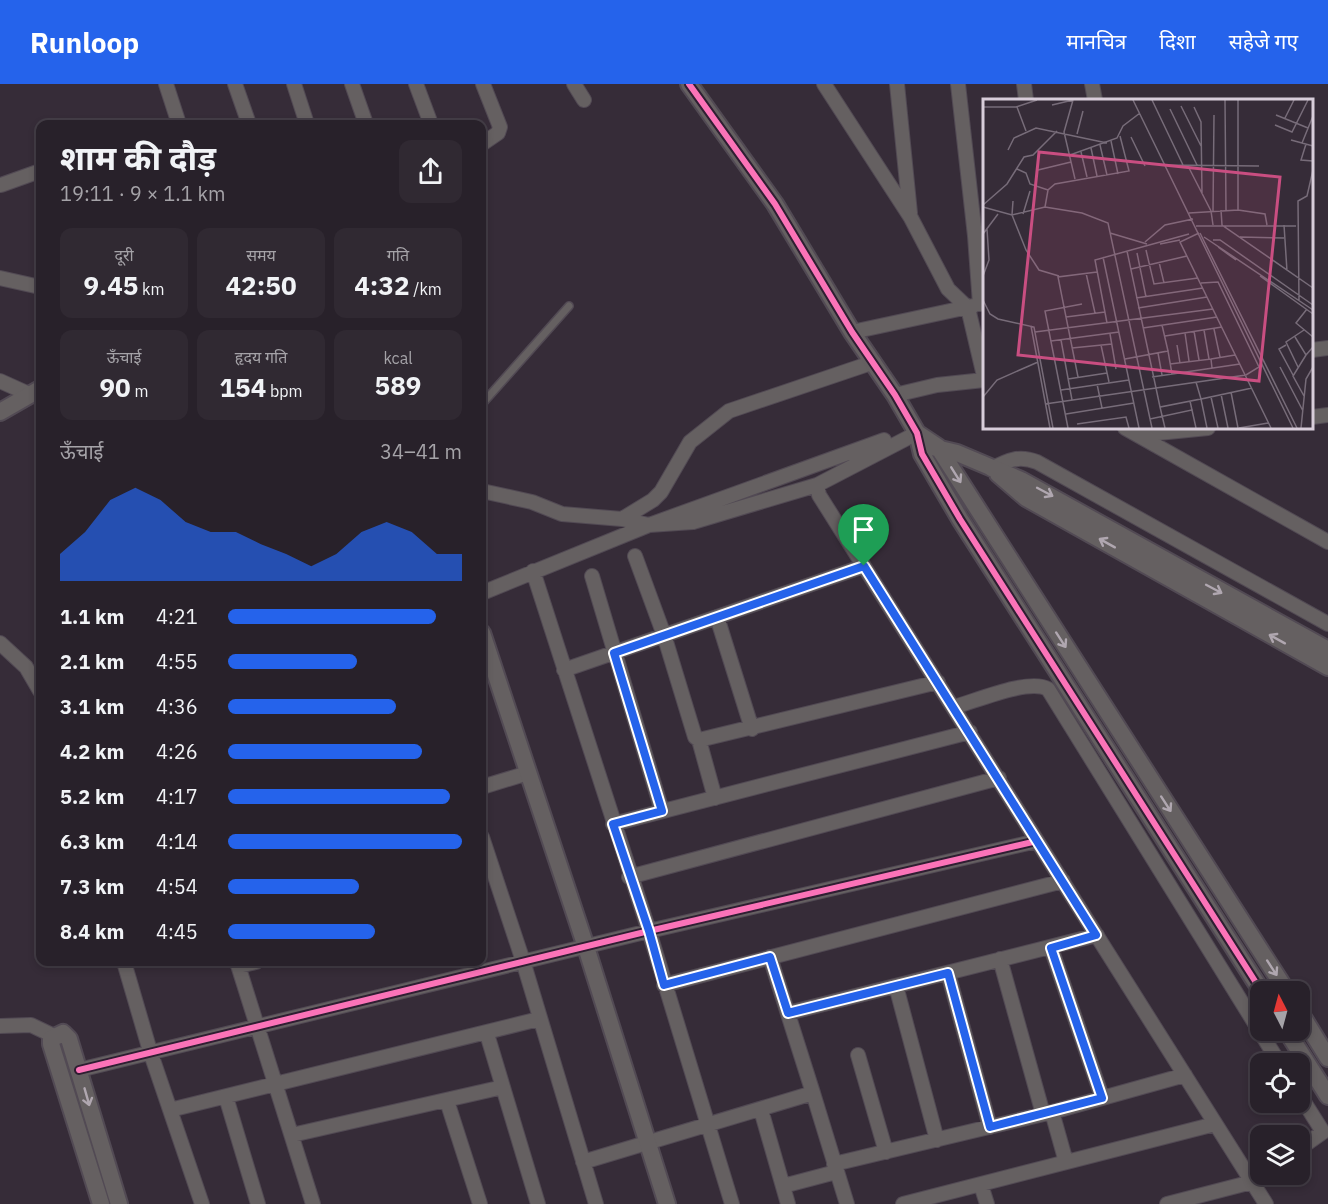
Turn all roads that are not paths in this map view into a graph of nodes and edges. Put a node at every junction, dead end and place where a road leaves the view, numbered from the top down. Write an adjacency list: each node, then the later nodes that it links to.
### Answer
1 (166, 84): 17 (street)
2 (235, 84): 18 (street)
3 (294, 84): 19 (street)
4 (352, 84): 20 (street)
5 (416, 84): 21 (street)
6 (483, 84): 22 (street)
7 (574, 84): 16 (street)
8 (693, 84): 30 (street)
9 (824, 84): 25 (street)
10 (897, 84): 25 (street)
11 (958, 84): 28 (street)
12 (1024, 84): 14 (street)
13 (1092, 84): 15 (street)
14 (1026, 99)
15 (1095, 99)
16 (584, 100)
17 (173, 120)
18 (248, 120)
19 (307, 120)
20 (365, 120)
21 (429, 120)
22 (486, 142)
23 (36, 172): 24 (street)
24 (1, 185)
25 (911, 218): 28 (street)
26 (0, 278): 27 (street)
27 (36, 286)
28 (977, 305): 30 (street); 34 (street)
29 (569, 306): 39 (lane)
30 (852, 333): 33 (street)
31 (1328, 348): 32 (street)
32 (1313, 350)
33 (874, 362): 38 (street); 52 (street)
34 (983, 368)
35 (983, 378): 38 (street)
36 (0, 381): 37 (street)
37 (36, 392): 40 (street)
38 (895, 395): 45 (street)
39 (486, 399)
40 (0, 412)
41 (1328, 415): 42 (street)
42 (1313, 417)
43 (1183, 429): 44 (street)
44 (1132, 431): 54 (street)
45 (917, 433): 47 (street); 48 (street); 50 (street)
46 (884, 440): 53 (street)
47 (938, 447): 48 (street); 49 (street); 101 (street, one-way to 101)
48 (922, 454): 69 (street)
49 (991, 469): 61 (street); 65 (street, one-way to 65); 67 (street, one-way to 49)
50 (817, 485): 53 (street); 56 (street)
51 (486, 492): 52 (street)
52 (622, 519): 53 (street)
53 (649, 525): 57 (street)
54 (1328, 542)
55 (635, 556): 62 (street)
56 (864, 566): 60 (street); 70 (street)
57 (533, 571): 59 (street); 68 (street)
58 (592, 576): 66 (street)
59 (486, 591)
60 (717, 617): 62 (street); 74 (street)
61 (1328, 624)
62 (664, 635): 66 (street); 76 (street)
63 (0, 643): 71 (street)
64 (486, 645): 77 (street)
65 (1328, 650)
66 (614, 653): 68 (street); 81 (street)
67 (1328, 667)
68 (564, 670): 82 (street)
69 (1059, 673): 72 (street); 100 (street)
70 (938, 682): 73 (street); 74 (street)
71 (36, 684)
72 (1042, 685): 73 (street); 113 (street)
73 (954, 707): 75 (street)
74 (752, 729): 76 (street)
75 (970, 732): 78 (street); 80 (street)
76 (699, 740): 80 (street)
77 (528, 773): 79 (street); 89 (street)
78 (999, 778): 83 (street); 85 (street)
79 (486, 786)
80 (715, 798): 81 (street)
81 (662, 811): 82 (street)
82 (613, 824): 85 (street)
83 (1037, 841): 86 (street); 87 (street)
84 (486, 849): 93 (street)
85 (629, 877): 87 (street)
86 (1063, 881): 88 (street); 91 (street)
87 (649, 931): 89 (street); 102 (street)
88 (1096, 935): 90 (street); 117 (street)
89 (586, 947): 93 (street); 136 (street)
90 (1051, 948): 92 (street); 123 (street)
91 (770, 957): 102 (street); 104 (street)
92 (1000, 959): 99 (street); 128 (street)
93 (523, 962): 97 (street); 105 (street)
94 (125, 966): 112 (street)
95 (239, 966): 106 (street)
96 (486, 966): 98 (street)
97 (486, 966)
98 (467, 968): 106 (street)
99 (948, 973): 103 (street); 131 (street)
100 (1256, 981)
101 (1280, 981)
102 (664, 985): 130 (street)
103 (896, 986): 104 (street); 134 (street)
104 (788, 1013): 120 (street)
105 (539, 1019): 109 (street); 138 (street)
106 (258, 1025): 112 (street); 118 (street)
107 (0, 1026): 110 (street)
108 (1310, 1029): 115 (street)
109 (487, 1034): 118 (street); 119 (street)
110 (54, 1036): 116 (street); 146 (street)
111 (1293, 1041): 121 (street)
112 (150, 1051): 116 (street); 126 (street)
113 (1273, 1053)
114 (858, 1055): 137 (street)
115 (1328, 1058)
116 (79, 1070): 147 (street, one-way to 147)
117 (1185, 1076): 123 (street); 129 (street)
118 (276, 1084): 122 (street); 133 (street)
119 (503, 1087): 124 (street); 152 (street)
120 (813, 1093): 127 (street); 140 (street)
121 (1328, 1096)
122 (226, 1097): 126 (street); 149 (street)
123 (1102, 1098): 128 (street)
124 (447, 1101): 133 (street); 151 (street)
125 (1310, 1109): 132 (street)
126 (170, 1110): 148 (street)
127 (761, 1110): 130 (street); 145 (street)
128 (1048, 1113): 131 (street); 139 (street)
129 (1215, 1124): 139 (street); 141 (street)
130 (708, 1126): 136 (street); 155 (street)
131 (990, 1127): 134 (street)
132 (1326, 1131): 135 (street)
133 (292, 1136): 150 (street)
134 (937, 1140): 137 (street)
135 (1310, 1142)
136 (647, 1144): 138 (street); 154 (street)
137 (886, 1152): 140 (street)
138 (583, 1162): 153 (street)
139 (1066, 1162): 143 (street)
140 (835, 1168): 145 (street); 157 (street)
141 (1250, 1169)
142 (1250, 1180): 160 (street)
143 (981, 1185): 158 (street); 159 (street)
144 (1259, 1185): 161 (street)
145 (783, 1186): 156 (street)
146 (101, 1204)
147 (118, 1204)
148 (202, 1204)
149 (258, 1204)
150 (314, 1204)
151 (480, 1204)
152 (538, 1204)
153 (596, 1204)
154 (667, 1204)
155 (732, 1204)
156 (789, 1204)
157 (847, 1204)
158 (903, 1204)
159 (987, 1204)
160 (1167, 1204)
161 (1266, 1204)

